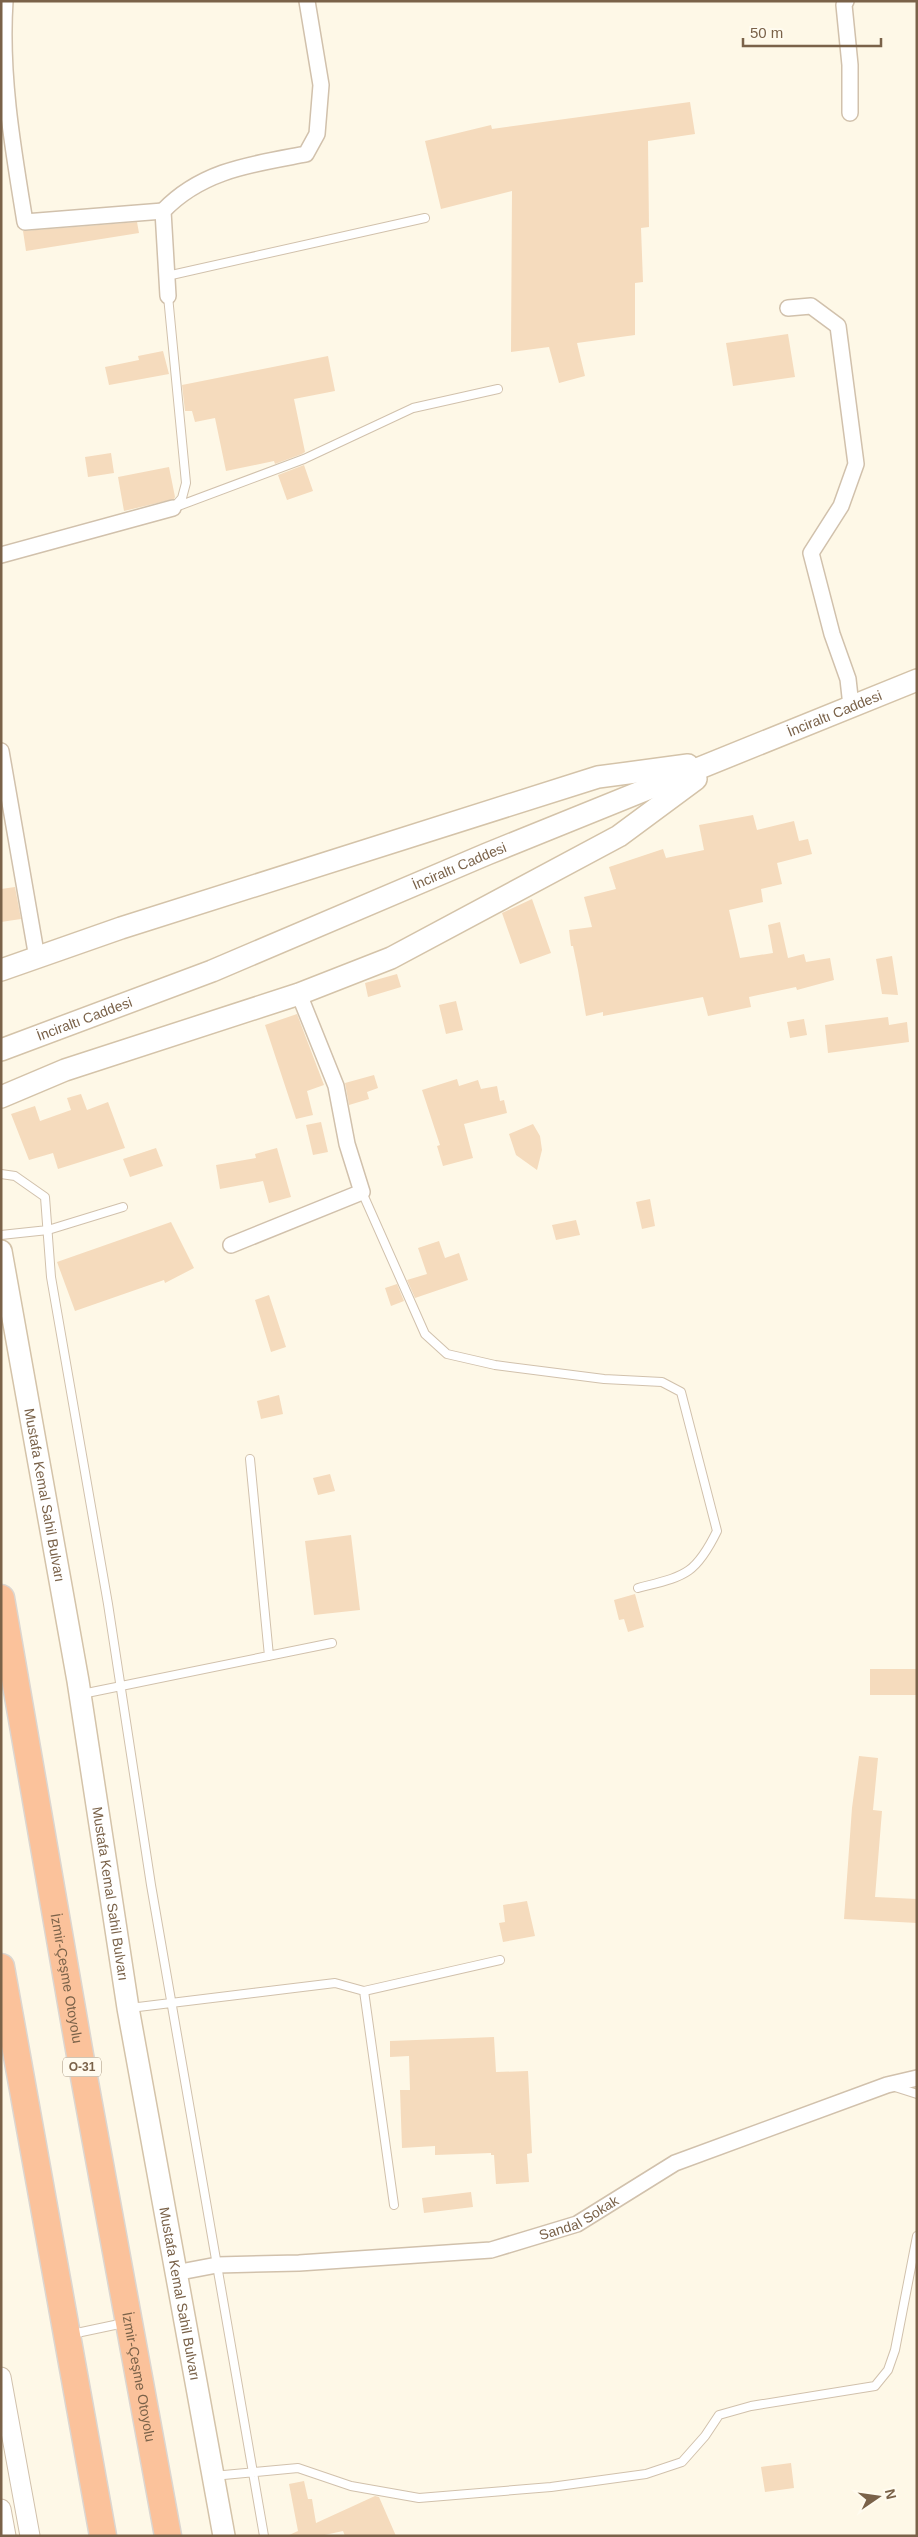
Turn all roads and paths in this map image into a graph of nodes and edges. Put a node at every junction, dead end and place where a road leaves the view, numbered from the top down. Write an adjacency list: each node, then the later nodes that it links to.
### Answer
1 (6, 1): 5 (street)
2 (306, 1): 5 (street)
3 (846, 1): 4 (street)
4 (850, 113)
5 (163, 211): 7 (street)
6 (425, 218): 7 (lane)
7 (167, 276): 8 (street)
8 (168, 296): 11 (lane)
9 (788, 308): 14 (street)
10 (498, 389): 11 (lane)
11 (173, 508): 12 (street)
12 (1, 555)
13 (917, 680): 14 (main road, İnciraltı Caddesi)
14 (852, 706): 16 (main road, İnciraltı Caddesi)
15 (1, 752): 17 (street)
16 (720, 761): 17 (main road); 19 (main road); 20 (main road, İnciraltı Caddesi)
17 (37, 958): 18 (main road)
18 (1, 970)
19 (299, 994): 21 (main road); 23 (street)
20 (1, 1050)
21 (1, 1097)
22 (1, 1174): 25 (lane)
23 (362, 1192): 27 (street); 30 (lane)
24 (123, 1208): 25 (lane)
25 (48, 1230): 26 (lane); 34 (lane)
26 (1, 1235)
27 (231, 1245)
28 (1, 1251): 35 (main road, Mustafa Kemal Sahil Bulvarı)
29 (250, 1459): 33 (lane)
30 (638, 1588)
31 (1, 1598): 48 (highway, İzmir-Çeşme Otoyolu / O-31)
32 (332, 1643): 33 (lane)
33 (269, 1656): 34 (lane)
34 (120, 1686): 35 (lane); 39 (lane)
35 (80, 1694): 40 (main road, Mustafa Kemal Sahil Bulvarı)
36 (500, 1960): 38 (lane)
37 (1, 1967): 49 (highway)
38 (364, 1991): 39 (lane); 44 (lane)
39 (171, 2001): 40 (lane); 46 (lane)
40 (128, 2008): 47 (main road, Mustafa Kemal Sahil Bulvarı)
41 (917, 2078): 42 (street, Sandal Sokak)
42 (887, 2085): 43 (lane); 46 (street, Sandal Sokak)
43 (917, 2094)
44 (394, 2205)
45 (917, 2236): 51 (lane)
46 (217, 2265): 47 (street, Sandal Sokak); 51 (lane)
47 (175, 2273): 52 (main road, Mustafa Kemal Sahil Bulvarı)
48 (129, 2322): 49 (lane); 55 (highway, İzmir-Çeşme Otoyolu / O-31)
49 (67, 2334): 54 (highway)
50 (1, 2377): 53 (street)
51 (252, 2472): 52 (lane); 57 (lane)
52 (211, 2476): 56 (main road, Mustafa Kemal Sahil Bulvarı)
53 (30, 2536)
54 (103, 2536)
55 (168, 2536)
56 (224, 2536)
57 (264, 2536)

